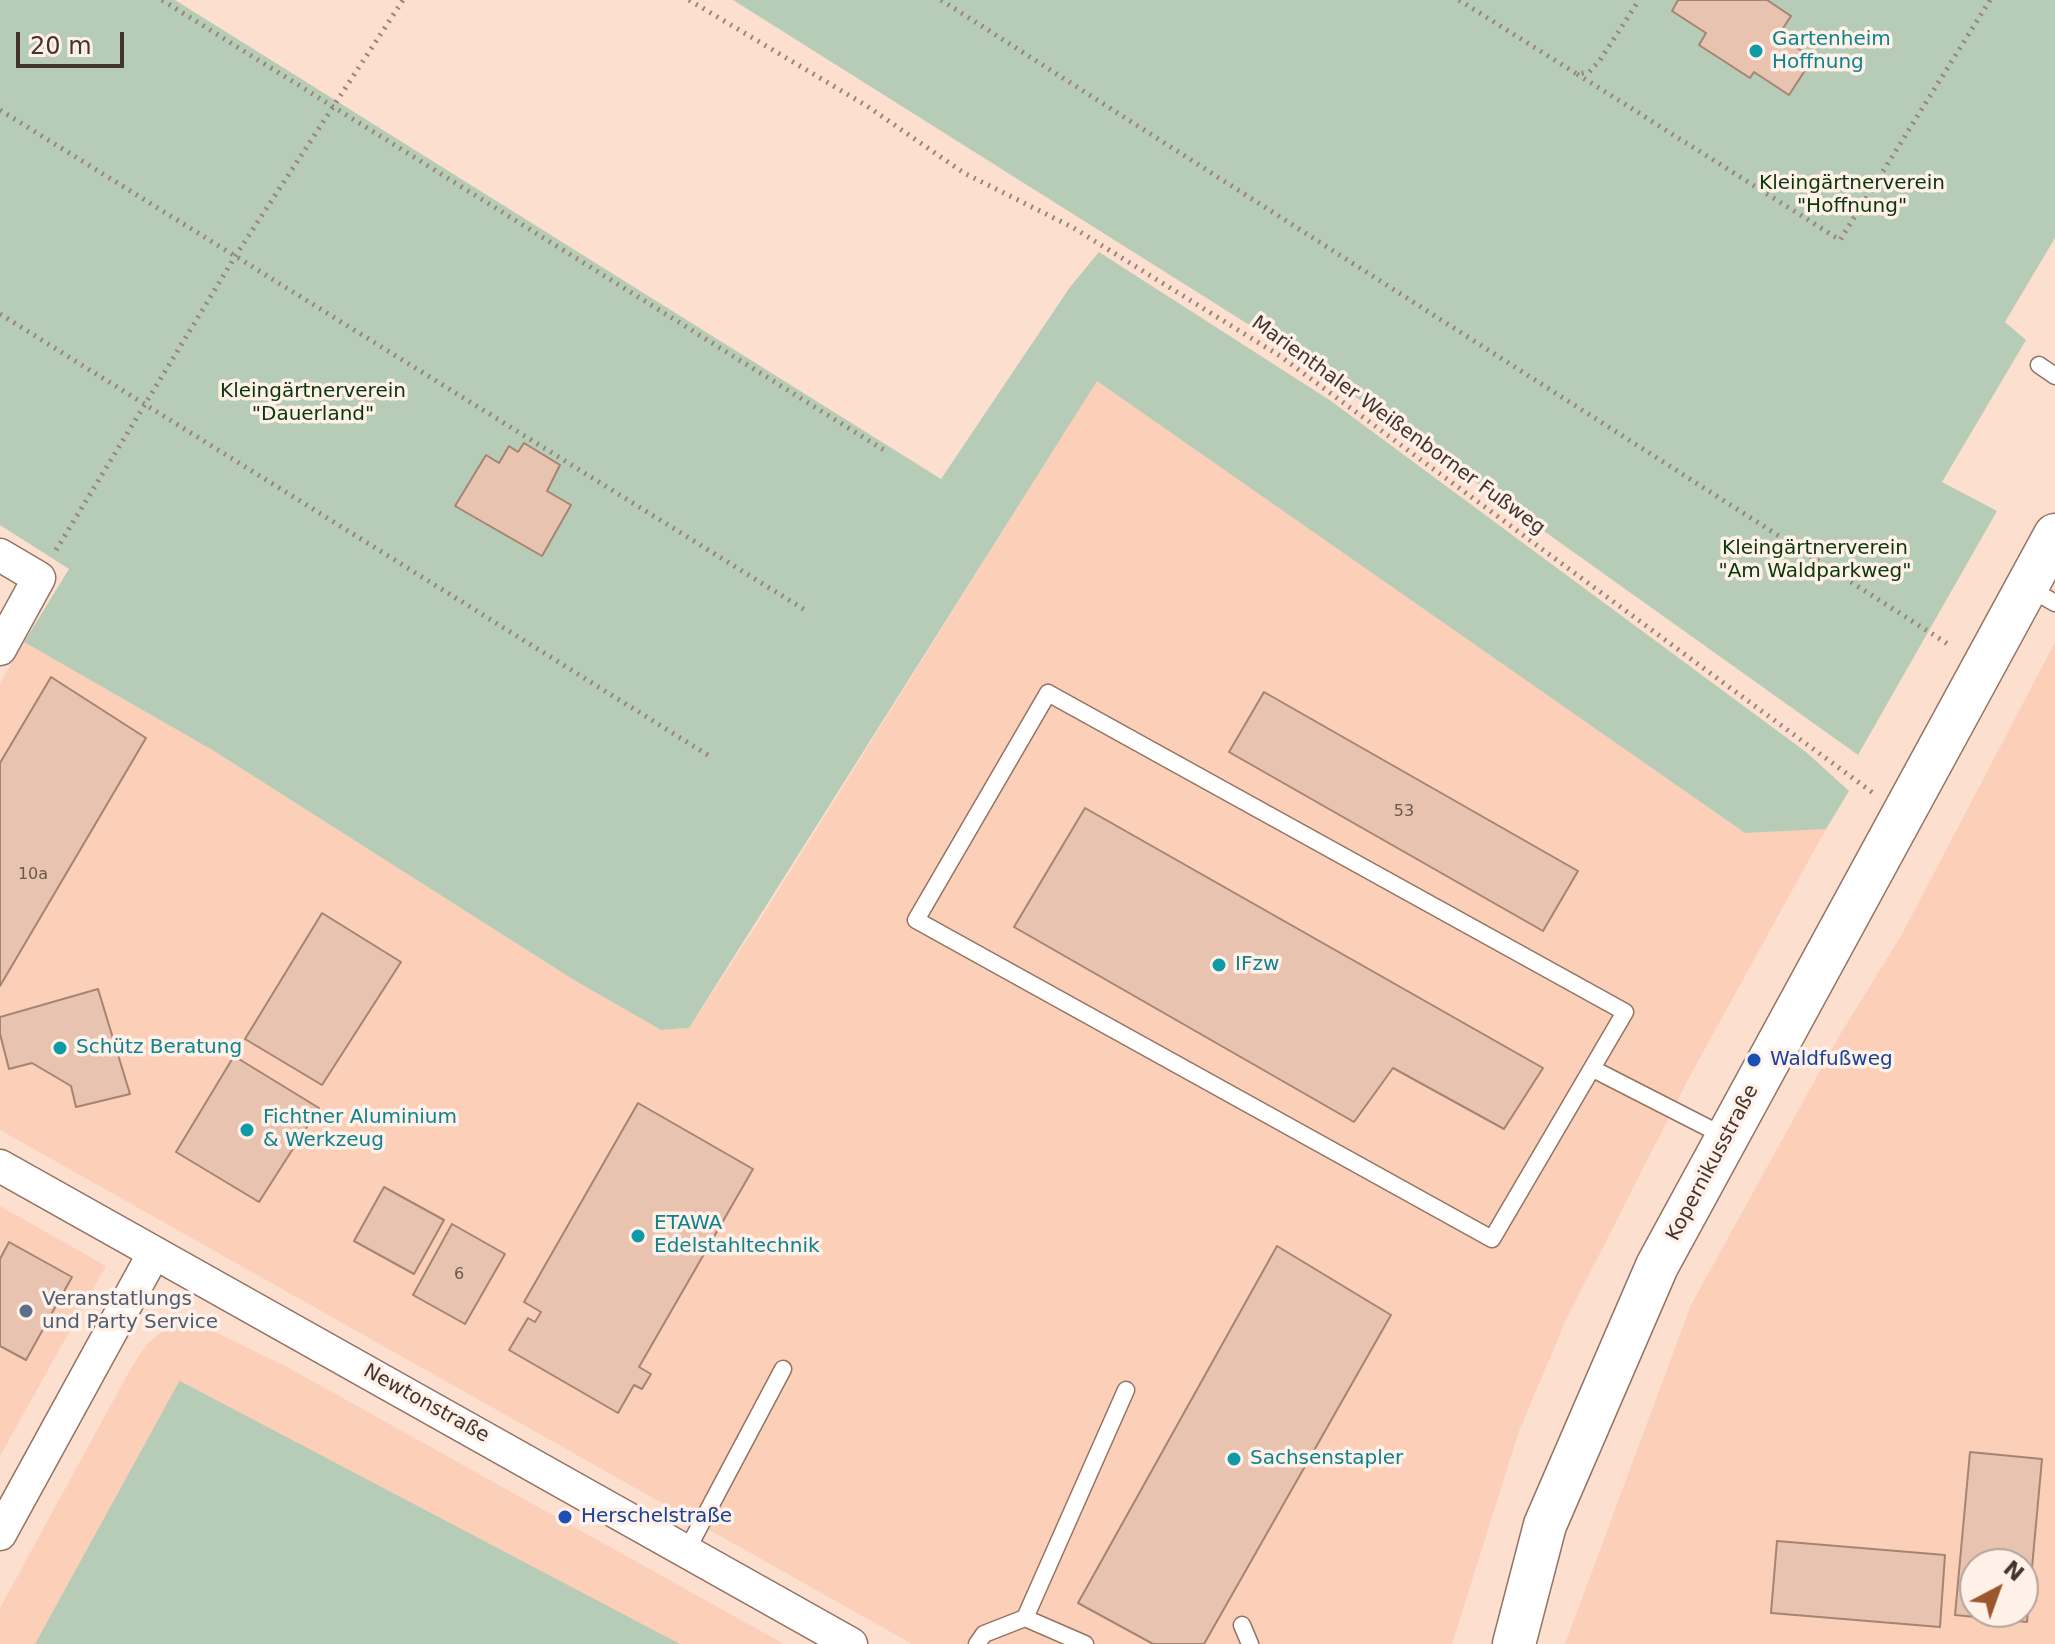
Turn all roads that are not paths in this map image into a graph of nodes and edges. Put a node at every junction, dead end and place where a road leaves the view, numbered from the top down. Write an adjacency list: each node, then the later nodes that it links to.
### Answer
1 (2039, 365): 2 (lane)
2 (2055, 376)
3 (2055, 535): 5 (street, Kopernikusstraße)
4 (0, 555): 6 (street)
5 (2041, 595): 8 (street, Kopernikusstraße)
6 (0, 649)
7 (1593, 1069): 7 (lane); 8 (lane)
8 (1728, 1137): 21 (street, Kopernikusstraße)
9 (0, 1166): 10 (street, Newtonstraße)
10 (154, 1253): 13 (street); 14 (street, Newtonstraße)
11 (783, 1369): 14 (lane)
12 (1126, 1390): 15 (lane)
13 (0, 1534)
14 (687, 1550): 17 (street, Newtonstraße)
15 (1025, 1618): 18 (lane); 19 (lane)
16 (1242, 1625): 20 (lane)
17 (851, 1644)
18 (977, 1644)
19 (1085, 1644)
20 (1250, 1644)
21 (1514, 1644)

